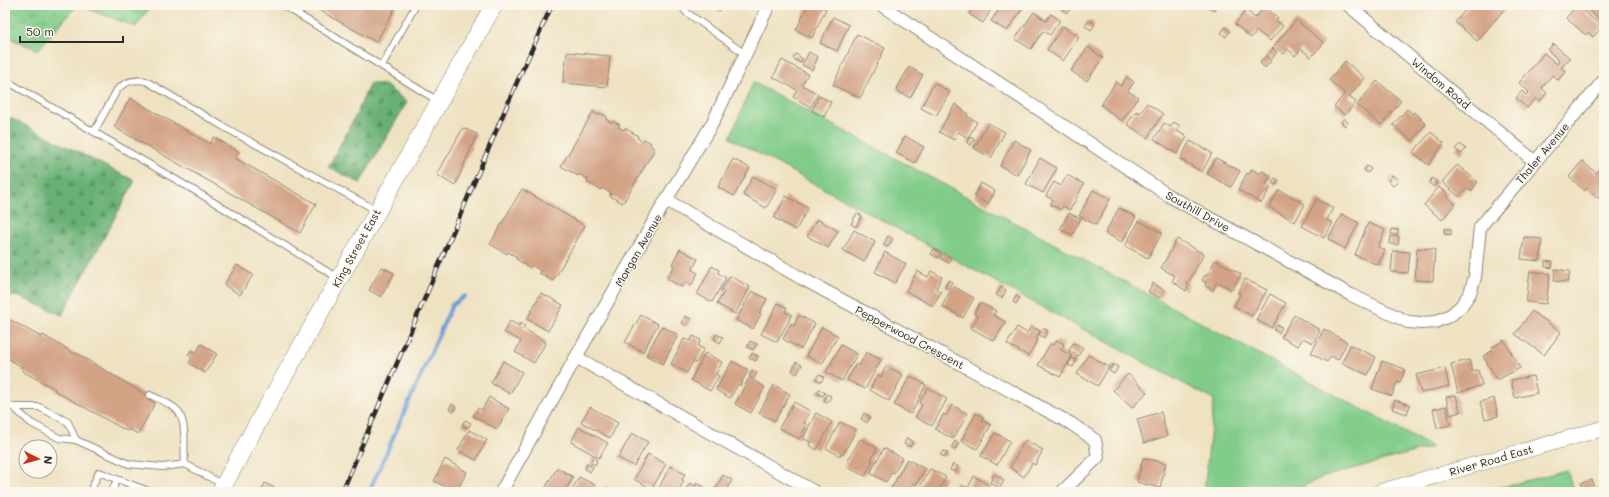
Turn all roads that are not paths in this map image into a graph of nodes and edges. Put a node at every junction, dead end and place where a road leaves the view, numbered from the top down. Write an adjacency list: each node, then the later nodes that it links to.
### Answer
1 (283, 5): 9 (lane)
2 (416, 5): 9 (lane)
3 (494, 5): 12 (main road, King Street East)
4 (681, 5): 8 (lane)
5 (769, 5): 8 (street, Morgan Avenue)
6 (881, 5): 17 (street, Southill Drive)
7 (1348, 5): 14 (street, Windom Road)
8 (745, 54): 15 (street, Morgan Avenue)
9 (382, 66): 12 (lane)
10 (5, 80): 13 (lane)
11 (1604, 80): 14 (street, Thaler Avenue)
12 (440, 101): 16 (main road, King Street East)
13 (94, 132): 16 (lane); 18 (lane)
14 (1534, 161): 17 (street, Thaler Avenue)
15 (666, 200): 19 (street, Morgan Avenue); 33 (street, Pepperwood Crescent)
16 (377, 211): 18 (main road, King Street East)
17 (1480, 227)
18 (339, 279): 27 (main road, King Street East)
19 (576, 357): 31 (street, Morgan Avenue); 32 (street)
20 (150, 395): 25 (lane)
21 (5, 404): 22 (lane)
22 (12, 407): 24 (lane); 24 (lane)
23 (1604, 428): 34 (street, River Road East)
24 (76, 440): 25 (lane)
25 (185, 464): 27 (lane)
26 (117, 479): 28 (lane); 29 (lane); 30 (lane)
27 (222, 488)
28 (90, 492)
29 (112, 492)
30 (151, 492)
31 (501, 492)
32 (815, 492)
33 (1062, 492)
34 (1379, 492)

